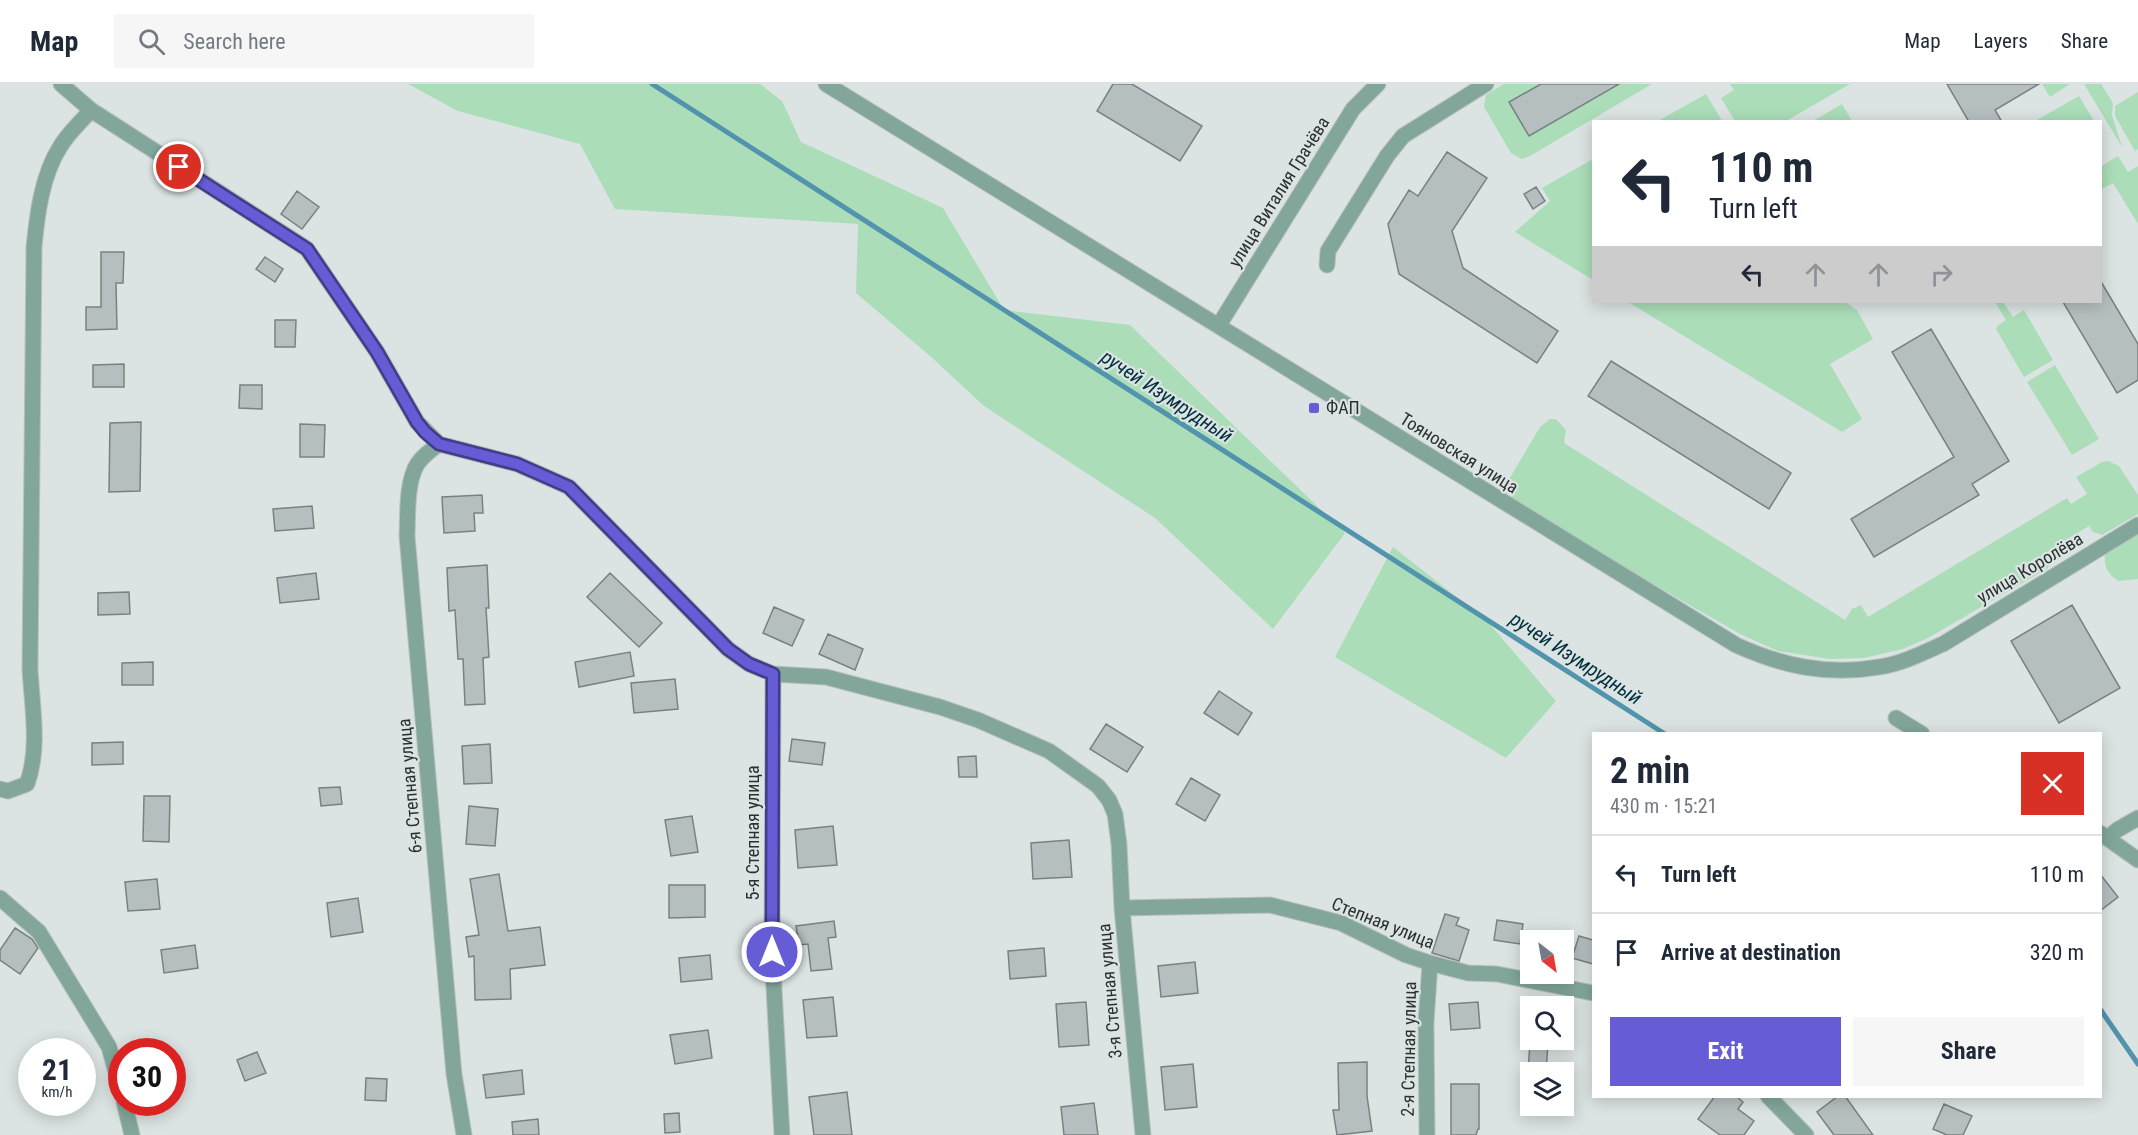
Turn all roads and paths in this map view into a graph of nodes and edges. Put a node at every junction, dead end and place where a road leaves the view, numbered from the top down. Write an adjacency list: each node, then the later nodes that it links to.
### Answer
1 (61, 84): 5 (street)
2 (826, 84): 7 (street, Тояновская улица)
3 (1378, 84): 7 (street, улица Виталия Грачёва)
4 (1486, 84): 6 (street)
5 (91, 110): 8 (street); 14 (street)
6 (1327, 265)
7 (1219, 325): 10 (street, Тояновская улица)
8 (439, 444): 11 (street); 26 (street, 6-я Степная улица)
9 (2138, 525): 10 (street, улица Королёва)
10 (1943, 644)
11 (773, 674): 19 (street, 3-я Степная улица); 27 (street, 5-я Степная улица)
12 (1896, 718): 13 (street)
13 (1919, 732)
14 (0, 789)
15 (2138, 818): 16 (street)
16 (2104, 836): 17 (street)
17 (2138, 860)
18 (0, 898): 22 (street)
19 (1122, 908): 20 (street, Степная улица); 28 (street, 3-я Степная улица)
20 (1430, 963): 21 (street, Степная улица); 29 (street, 2-я Степная улица)
21 (1592, 993)
22 (108, 1045)
23 (1770, 1098): 30 (street)
24 (127, 1116): 25 (street)
25 (132, 1135)
26 (464, 1135)
27 (782, 1135)
28 (1143, 1135)
29 (1427, 1135)
30 (1806, 1135)

